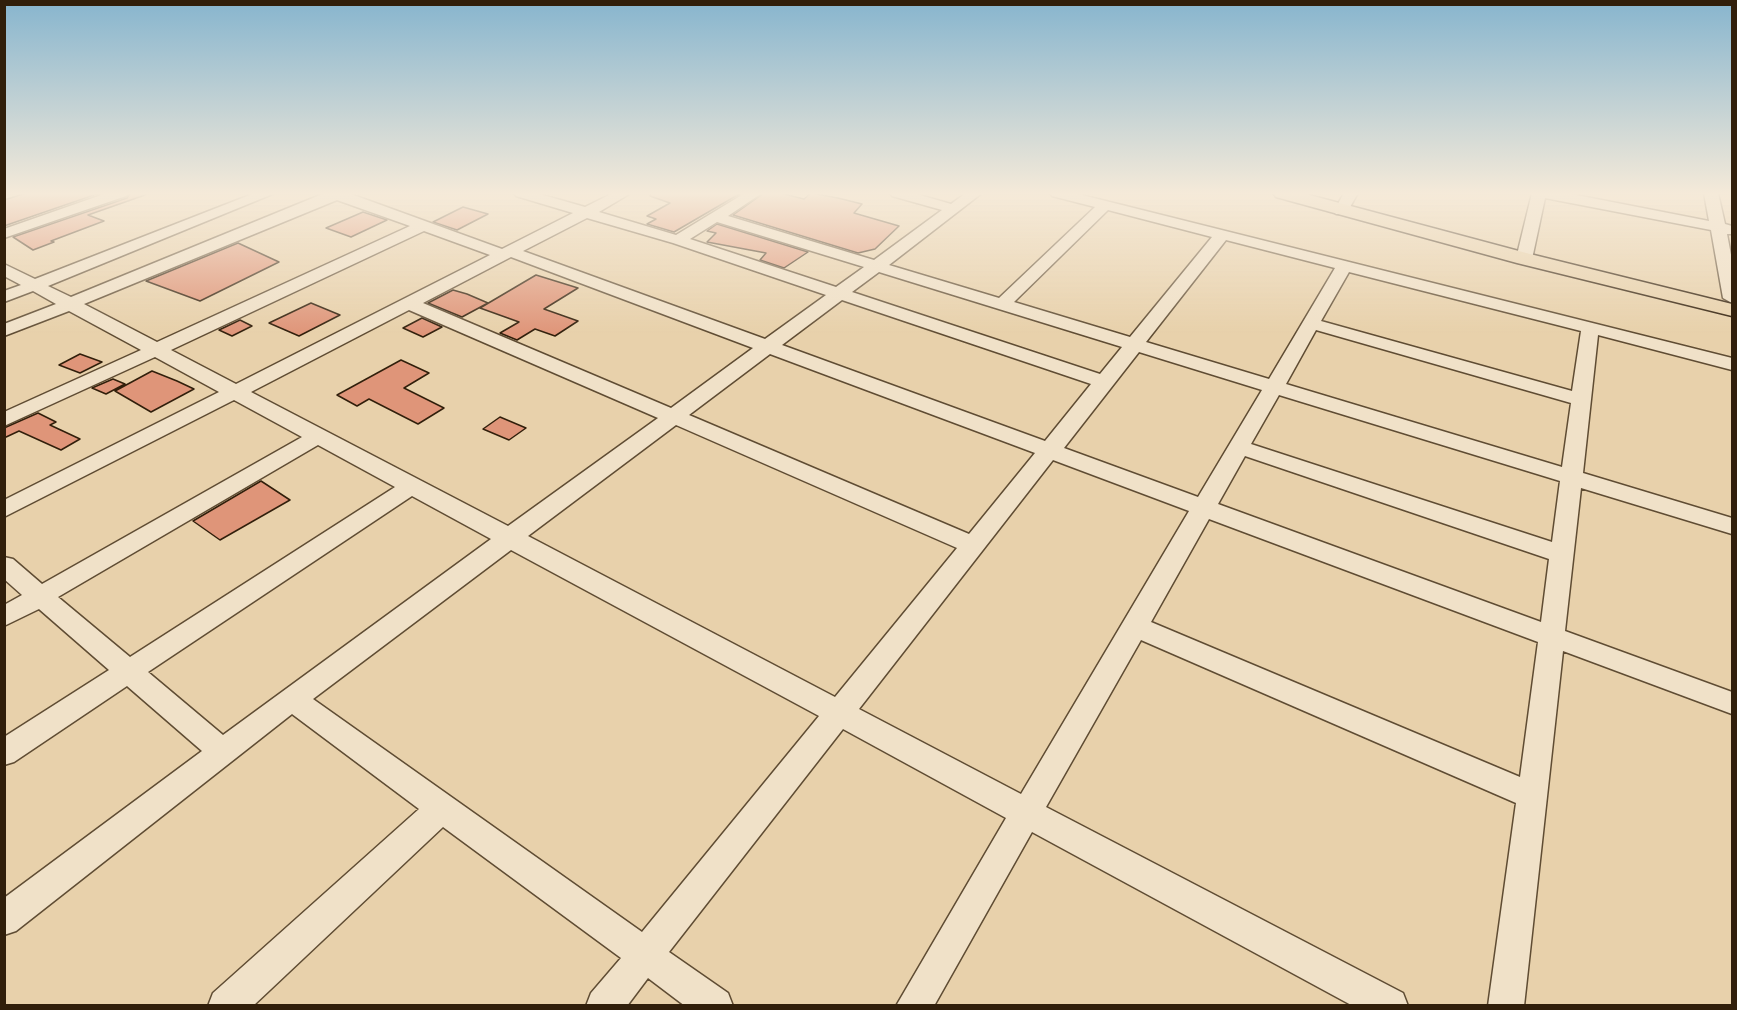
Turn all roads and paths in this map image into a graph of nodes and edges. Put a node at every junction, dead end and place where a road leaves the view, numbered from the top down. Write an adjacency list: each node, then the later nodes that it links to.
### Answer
1 (150, 240): 20 (street)
2 (224, 240): 25 (street)
3 (393, 240): 33 (street)
4 (468, 240): 15 (street)
5 (528, 240): 15 (street)
6 (678, 240): 21 (street)
7 (791, 240): 17 (street)
8 (911, 240): 17 (street)
9 (1068, 240): 26 (street)
10 (1218, 240): 31 (street)
11 (1242, 240): 18 (street)
12 (1452, 240): 16 (main road)
13 (1528, 240): 16 (street)
14 (1719, 240): 23 (street)
15 (505, 252): 24 (street); 32 (street)
16 (1524, 259): 27 (main road)
17 (876, 266): 21 (street); 26 (street)
18 (1344, 266): 28 (street); 29 (street)
19 (4, 269): 20 (street)
20 (35, 286): 22 (street); 25 (street)
21 (837, 295): 32 (street); 35 (street)
22 (4, 297)
23 (1732, 298)
24 (408, 303): 37 (street); 39 (street)
25 (70, 304): 30 (street); 33 (street)
26 (1002, 304): 31 (street)
27 (1732, 310)
28 (1310, 323): 36 (street); 38 (street)
29 (1590, 328): 34 (street); 38 (street)
30 (4, 330)
31 (1134, 345): 35 (street); 36 (street)
32 (767, 347): 39 (street); 43 (street)
33 (156, 350): 37 (street); 40 (street)
34 (1732, 364)
35 (1104, 382): 43 (street)
36 (1273, 387): 42 (street); 44 (street)
37 (235, 392): 41 (street); 47 (street)
38 (1581, 400): 44 (street)
39 (673, 416): 49 (street); 50 (street)
40 (4, 420)
41 (319, 436): 45 (street); 53 (street)
42 (1238, 447): 46 (street); 51 (street)
43 (1048, 452): 46 (street); 50 (street)
44 (1572, 477): 48 (street); 51 (street)
45 (412, 486): 49 (street); 57 (street)
46 (1203, 508): 55 (street); 56 (street)
47 (4, 510)
48 (1732, 526)
49 (510, 538): 58 (street); 60 (street)
50 (973, 545): 60 (street)
51 (1562, 554): 56 (street)
52 (4, 565): 53 (street)
53 (41, 596): 54 (street); 57 (street)
54 (4, 617)
55 (1134, 626): 63 (street); 65 (street)
56 (1552, 636): 59 (street); 63 (street)
57 (129, 671): 61 (street); 62 (street)
58 (292, 699): 61 (street); 64 (street)
59 (1732, 703)
60 (839, 712): 65 (street); 67 (street)
61 (223, 752): 66 (street)
62 (4, 753)
63 (1532, 796): 73 (street)
64 (442, 808): 67 (street); 68 (street)
65 (1026, 812): 71 (street); 72 (street)
66 (4, 919)
67 (645, 954): 69 (street); 70 (street)
68 (226, 1005)
69 (604, 1005)
70 (716, 1005)
71 (914, 1005)
72 (1390, 1005)
73 (1506, 1005)

